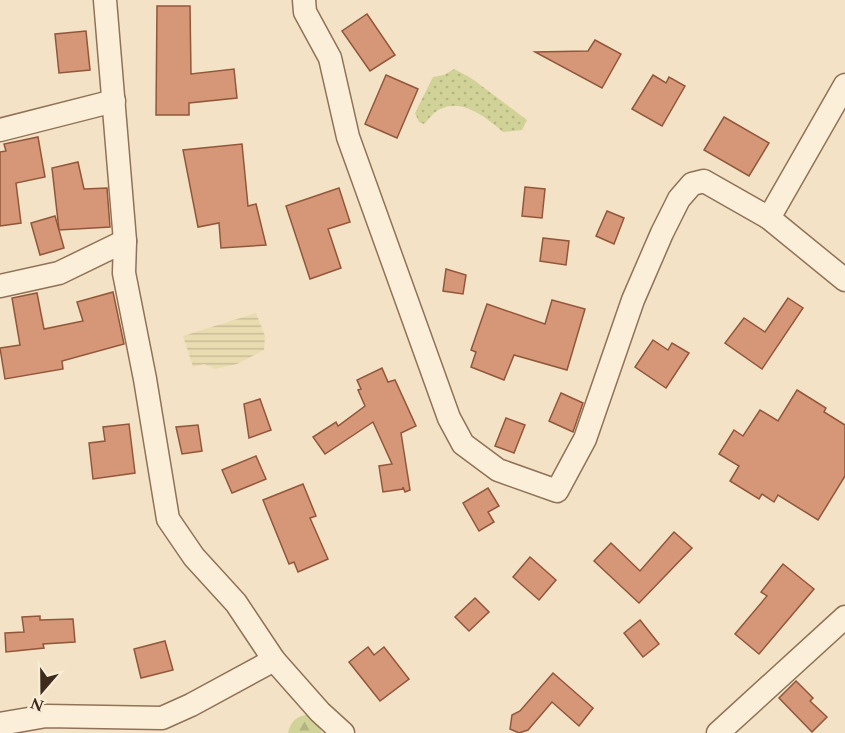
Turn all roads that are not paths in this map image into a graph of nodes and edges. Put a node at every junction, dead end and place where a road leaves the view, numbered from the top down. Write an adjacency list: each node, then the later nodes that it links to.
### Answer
1 (105, 0): 4 (street)
2 (304, 0): 6 (street)
3 (845, 85): 6 (street)
4 (114, 101): 5 (street); 7 (street)
5 (0, 129)
6 (769, 218): 8 (street)
7 (125, 241): 9 (street); 11 (street)
8 (845, 280)
9 (0, 286)
10 (845, 617): 14 (street)
11 (274, 660): 12 (street); 13 (street)
12 (0, 724)
13 (343, 733)
14 (718, 733)

